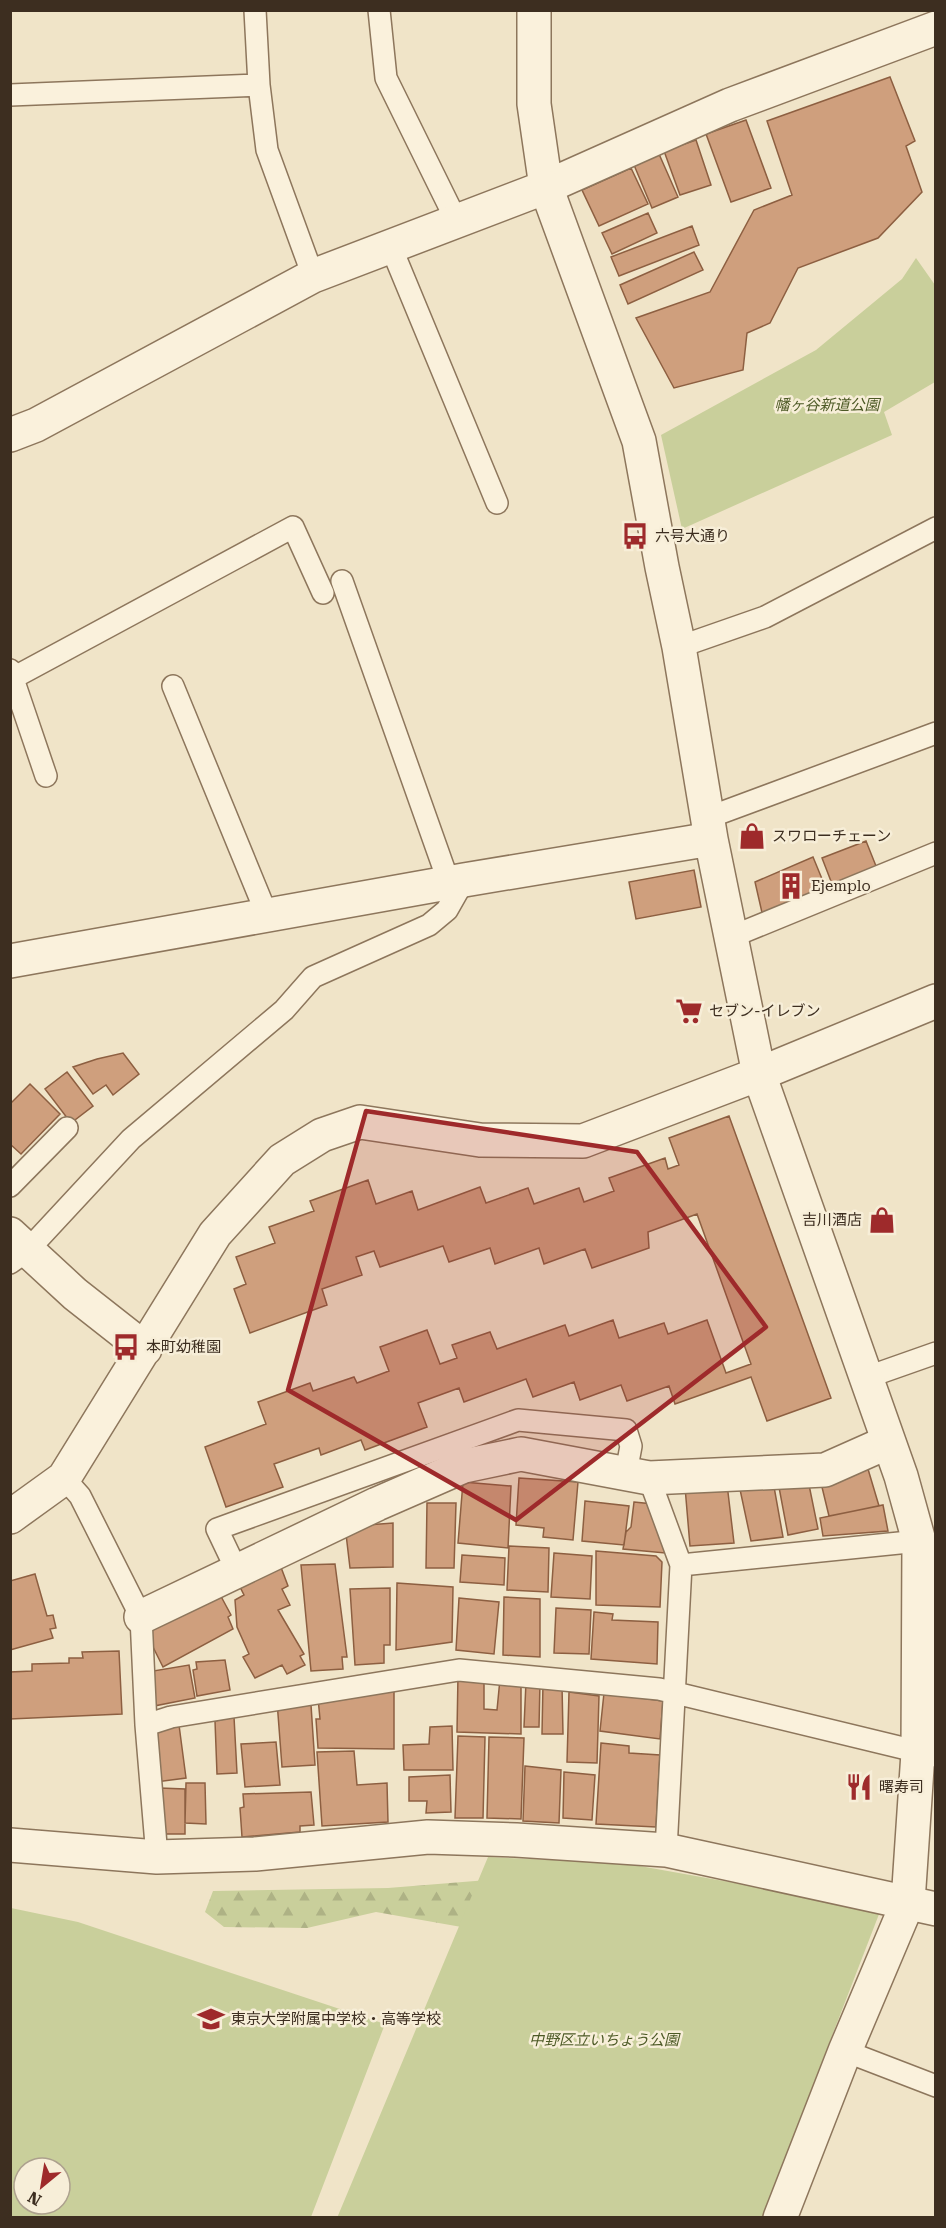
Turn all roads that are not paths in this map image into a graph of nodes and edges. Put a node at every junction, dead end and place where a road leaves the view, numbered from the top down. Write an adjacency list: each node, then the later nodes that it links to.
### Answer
1 (255, 10): 5 (lane)
2 (379, 10): 8 (lane)
3 (534, 10): 7 (street)
4 (936, 28): 7 (street)
5 (259, 85): 6 (lane); 10 (lane)
6 (10, 95)
7 (546, 187): 8 (street); 16 (street)
8 (457, 222): 9 (street)
9 (391, 247): 10 (street); 12 (lane)
10 (313, 276): 11 (street)
11 (10, 435)
12 (497, 503)
13 (936, 528): 16 (lane)
14 (342, 581): 23 (lane)
15 (323, 592): 17 (lane)
16 (679, 647): 21 (street)
17 (12, 674): 20 (lane)
18 (174, 686): 24 (lane)
19 (936, 733): 21 (lane)
20 (46, 776)
21 (709, 829): 23 (street); 25 (street)
22 (936, 853): 25 (lane)
23 (456, 881): 24 (street); 31 (lane)
24 (267, 915): 26 (street)
25 (731, 937): 28 (street)
26 (10, 961)
27 (936, 1001): 28 (street)
28 (759, 1074): 32 (street); 34 (street)
29 (67, 1128): 30 (lane)
30 (10, 1186)
31 (16, 1250): 32 (street)
32 (145, 1349): 37 (street)
33 (936, 1353): 34 (lane)
34 (865, 1378): 35 (street)
35 (888, 1442): 36 (street); 39 (street)
36 (637, 1475): 40 (lane); 41 (street); 41 (lane)
37 (64, 1478): 38 (street); 42 (lane)
38 (10, 1517)
39 (927, 1540): 40 (lane); 45 (street)
40 (681, 1565): 43 (lane)
41 (237, 1571): 42 (street)
42 (141, 1617): 44 (lane)
43 (673, 1693): 44 (lane); 45 (lane); 47 (lane)
44 (146, 1725): 48 (lane)
45 (927, 1754): 49 (street)
46 (10, 1845): 48 (street)
47 (666, 1850): 48 (street); 49 (street)
48 (157, 1857)
49 (922, 1905): 50 (street)
50 (845, 2051): 51 (lane); 52 (street)
51 (936, 2086)
52 (780, 2217)

